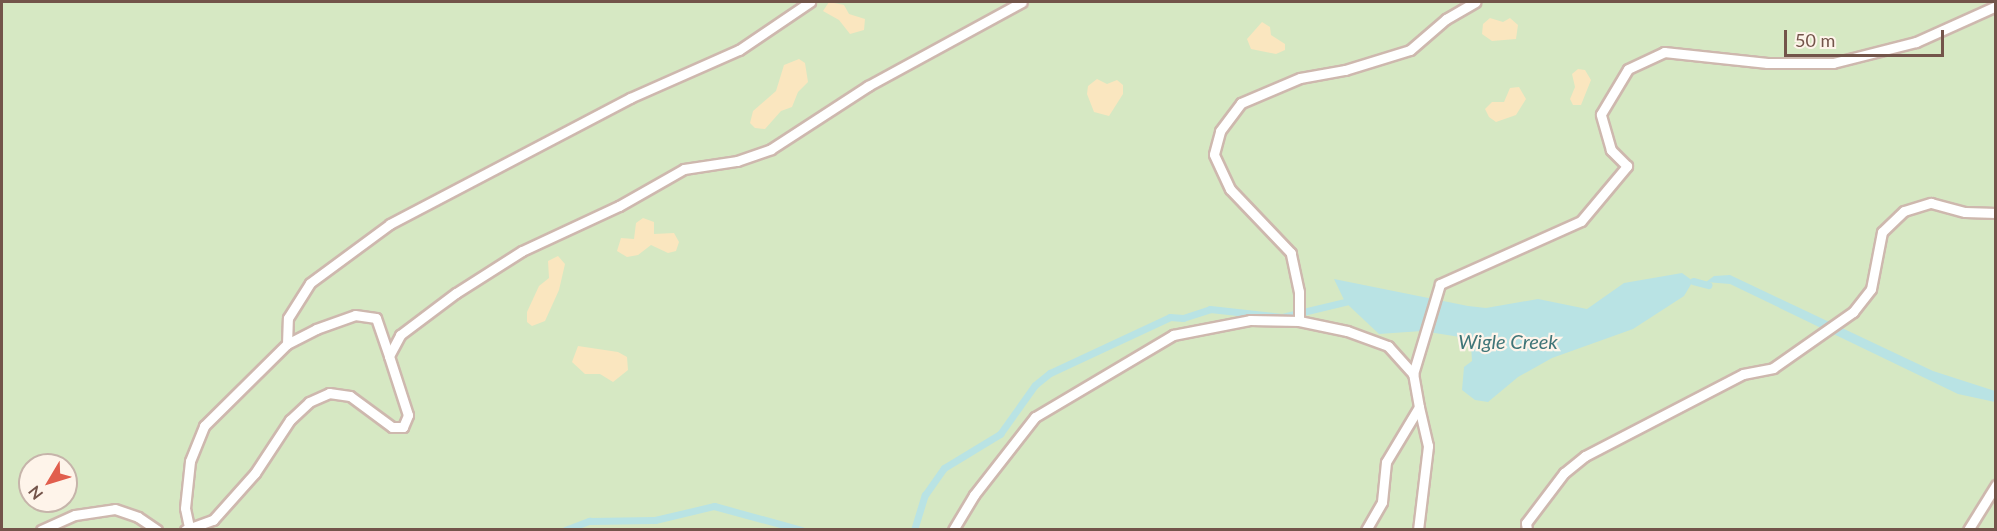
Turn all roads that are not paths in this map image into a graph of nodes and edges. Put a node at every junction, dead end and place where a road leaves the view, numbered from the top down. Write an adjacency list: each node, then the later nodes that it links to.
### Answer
1 (810, 2): 7 (lane)
2 (1022, 2): 8 (lane)
3 (1476, 2): 6 (lane)
4 (1995, 6): 9 (lane)
5 (1995, 213): 18 (lane)
6 (1299, 321): 9 (lane); 15 (lane)
7 (287, 344): 8 (lane); 12 (lane)
8 (389, 356): 12 (lane)
9 (1413, 374): 10 (lane)
10 (1419, 407): 16 (lane); 17 (lane)
11 (1995, 485): 19 (lane)
12 (187, 528)
13 (41, 530): 14 (lane)
14 (157, 530)
15 (953, 530)
16 (1366, 530)
17 (1418, 530)
18 (1527, 530)
19 (1968, 530)

